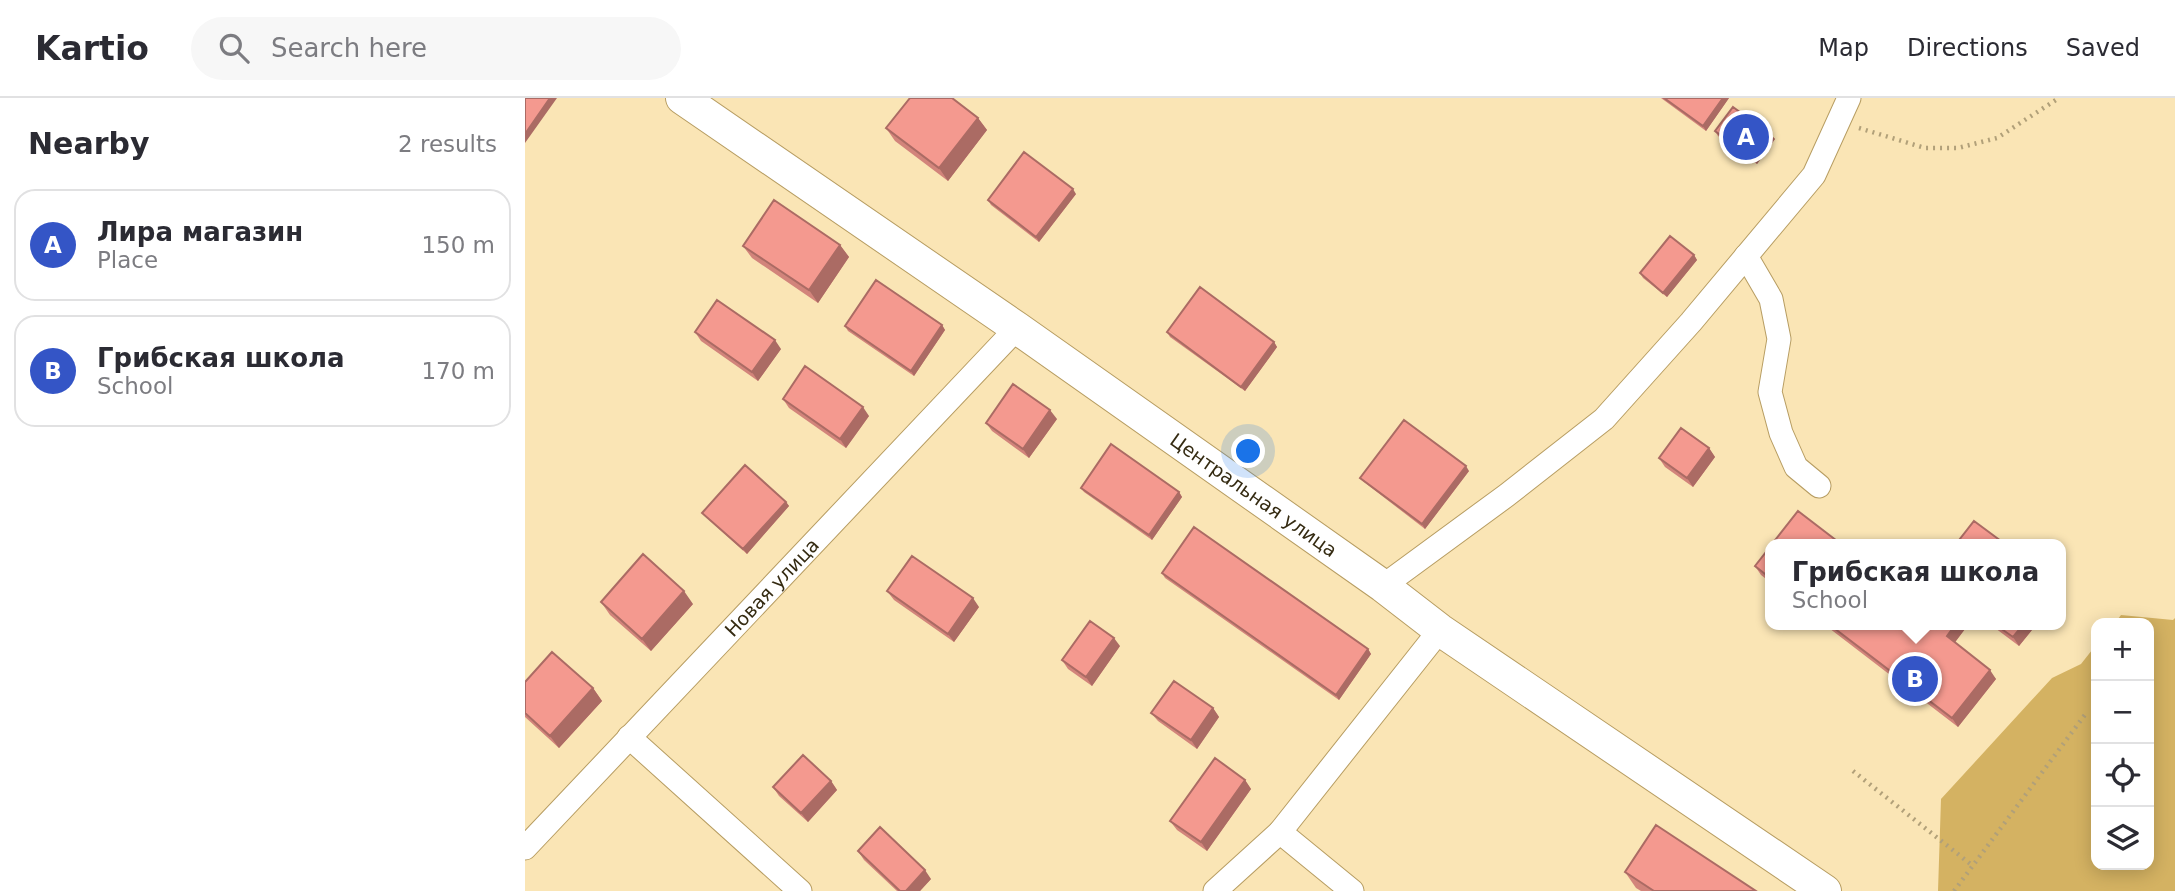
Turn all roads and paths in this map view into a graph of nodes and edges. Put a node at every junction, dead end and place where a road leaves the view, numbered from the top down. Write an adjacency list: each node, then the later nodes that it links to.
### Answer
1 (682, 98): 6 (street, Центральная улица)
2 (1849, 98): 4 (street)
3 (2059, 98): 4 (path)
4 (1839, 121): 5 (street)
5 (1746, 256): 7 (street); 8 (street)
6 (1017, 328): 8 (street, Центральная улица); 11 (street, Новая улица)
7 (1819, 486)
8 (1383, 586): 9 (street, Центральная улица)
9 (1440, 630): 13 (street); 19 (street, Центральная улица)
10 (2087, 712): 15 (path)
11 (629, 737): 14 (street, Новая улица); 16 (street)
12 (1853, 771): 15 (path)
13 (1279, 832): 17 (street); 18 (street)
14 (525, 848)
15 (1973, 866): 20 (path)
16 (800, 891)
17 (1215, 891)
18 (1352, 891)
19 (1825, 891)
20 (1954, 891)

